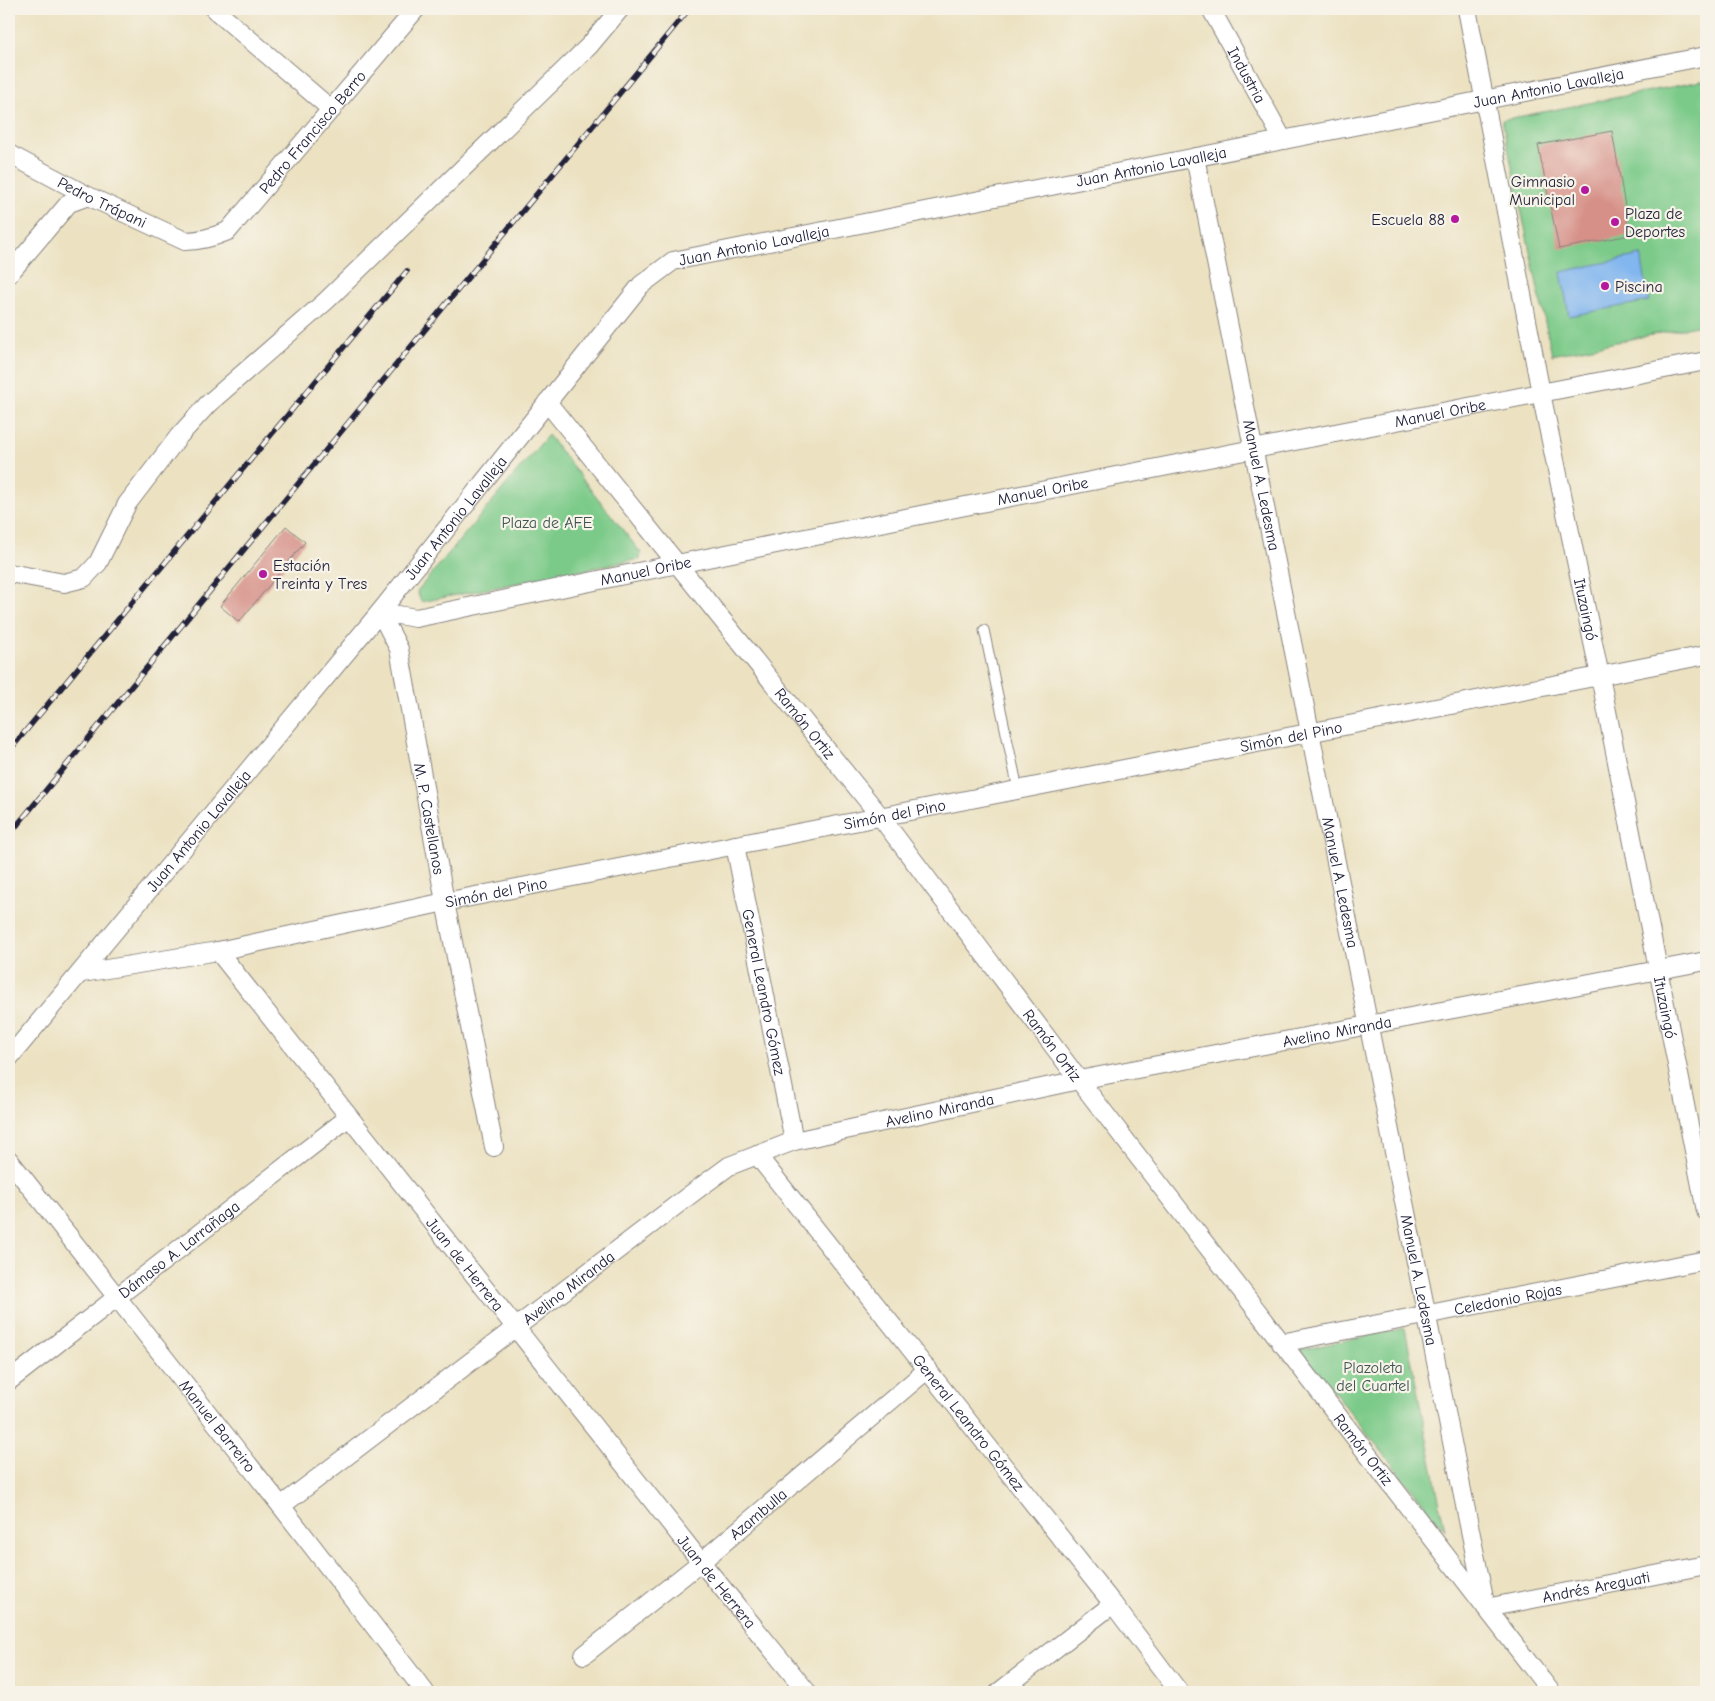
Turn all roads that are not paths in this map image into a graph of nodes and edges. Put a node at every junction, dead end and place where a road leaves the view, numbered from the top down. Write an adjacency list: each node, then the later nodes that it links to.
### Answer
1 (214, 9): 8 (street)
2 (416, 9): 8 (street, Pedro Francisco Berro)
3 (620, 9): 20 (street)
4 (1211, 9): 9 (street, Industria)
5 (1467, 9): 7 (street, Ituzaingó)
6 (1706, 56): 7 (street, Juan Antonio Lavalleja)
7 (1484, 100): 9 (street, Juan Antonio Lavalleja); 16 (street, Ituzaingó)
8 (332, 110): 13 (street, Pedro Francisco Berro)
9 (1284, 140): 11 (street, Juan Antonio Lavalleja)
10 (9, 154): 12 (street, Pedro Trápani)
11 (1195, 157): 17 (street, Juan Antonio Lavalleja); 18 (street, Manuel A. Ledesma)
12 (88, 196): 13 (street, Pedro Trápani); 14 (street)
13 (200, 240)
14 (9, 274)
15 (1706, 361): 16 (street, Manuel Oribe)
16 (1541, 393): 18 (street, Manuel Oribe); 24 (street, Ituzaingó)
17 (546, 402): 19 (street, Ramón Ortiz); 21 (street, Juan Antonio Lavalleja)
18 (1256, 448): 19 (street, Manuel Oribe); 25 (street, Manuel A. Ledesma)
19 (676, 563): 21 (street, Manuel Oribe); 27 (street, Ramón Ortiz)
20 (9, 573)
21 (380, 612): 29 (street, M. P. Castellanos); 33 (street, Juan Antonio Lavalleja)
22 (984, 630): 26 (lane)
23 (1706, 655): 24 (street, Simón del Pino)
24 (1600, 676): 25 (street, Simón del Pino); 32 (street, Ituzaingó)
25 (1311, 732): 26 (street, Simón del Pino); 34 (street, Manuel A. Ledesma)
26 (1018, 789): 27 (street, Simón del Pino)
27 (880, 816): 28 (street, Simón del Pino); 36 (street, Ramón Ortiz)
28 (735, 845): 29 (street, Simón del Pino); 38 (street, General Leandro Gómez)
29 (445, 902): 30 (street, Simón del Pino); 39 (street, M. P. Castellanos)
30 (218, 951): 33 (street, Simón del Pino); 37 (street, Juan de Herrera)
31 (1706, 961): 32 (street, Avelino Miranda)
32 (1658, 971): 34 (street, Avelino Miranda); 42 (street, Ituzaingó)
33 (82, 973): 35 (street, Juan Antonio Lavalleja)
34 (1368, 1026): 36 (street, Avelino Miranda); 45 (street, Manuel A. Ledesma)
35 (9, 1058)
36 (1080, 1080): 38 (street, Avelino Miranda); 47 (street, Ramón Ortiz)
37 (350, 1118): 44 (street, Dámaso A. Larrañaga); 46 (street, Juan de Herrera)
38 (794, 1141): 40 (street, Avelino Miranda)
39 (494, 1147)
40 (757, 1155): 46 (street, Avelino Miranda); 48 (street, General Leandro Gómez)
41 (9, 1160): 44 (street, Manuel Barreiro)
42 (1706, 1211)
43 (1706, 1260): 45 (street, Celedonio Rojas)
44 (117, 1296): 49 (street, Dámaso A. Larrañaga); 50 (street, Manuel Barreiro)
45 (1425, 1315): 47 (street, Celedonio Rojas); 54 (street, Manuel A. Ledesma)
46 (516, 1328): 50 (street, Avelino Miranda); 51 (street, Juan de Herrera)
47 (1281, 1343): 54 (street, Ramón Ortiz)
48 (928, 1369): 51 (street, Azambulla); 53 (street, General Leandro Gómez)
49 (9, 1381)
50 (281, 1506): 56 (street, Manuel Barreiro)
51 (701, 1562): 55 (street, Azambulla); 57 (street, Juan de Herrera)
52 (1706, 1565): 54 (street, Andrés Areguati)
53 (1113, 1604): 58 (street); 59 (street, General Leandro Gómez)
54 (1486, 1608): 60 (street, Ramón Ortiz)
55 (584, 1655)
56 (425, 1692)
57 (807, 1692)
58 (999, 1692)
59 (1179, 1692)
60 (1552, 1692)

